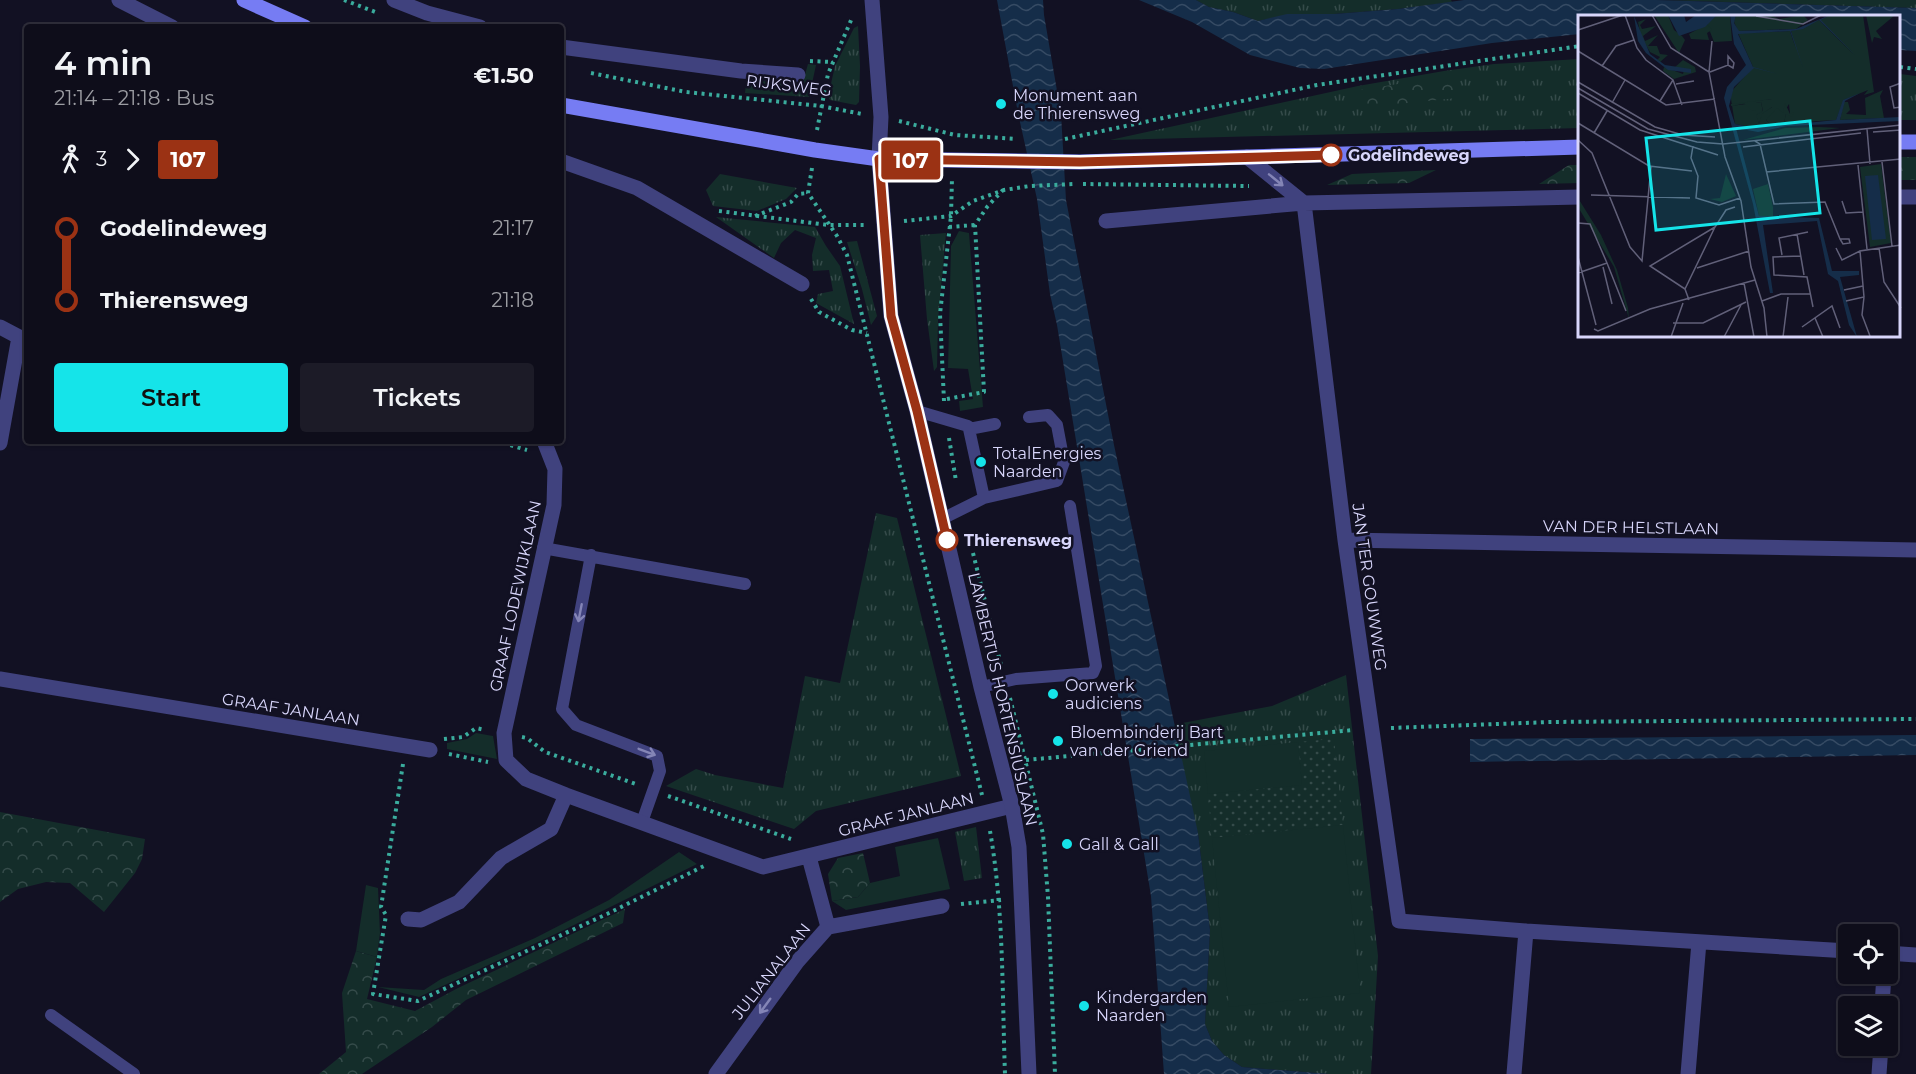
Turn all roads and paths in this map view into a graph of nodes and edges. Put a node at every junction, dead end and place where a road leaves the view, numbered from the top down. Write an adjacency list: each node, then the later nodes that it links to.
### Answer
1 (119, 0): 6 (street)
2 (244, 0): 7 (main road)
3 (394, 0): 8 (street)
4 (872, 0): 17 (street)
5 (854, 12): 16 (path)
6 (166, 24)
7 (298, 24)
8 (469, 24)
9 (1578, 46): 20 (path)
10 (564, 47): 14 (street, RIJKSWEG)
11 (1901, 67): 12 (path)
12 (1916, 69)
13 (584, 72): 16 (path, RIJKSWEG)
14 (798, 75)
15 (564, 106): 22 (main road)
16 (820, 106): 17 (path, RIJKSWEG); 22 (path)
17 (880, 117): 18 (path, RIJKSWEG); 24 (street)
18 (955, 135): 19 (path, RIJKSWEG); 25 (path)
19 (1013, 139)
20 (1069, 139)
21 (1578, 147): 23 (main road)
22 (815, 150): 24 (main road); 29 (path)
23 (1247, 157): 25 (main road); 31 (street, one-way to 31)
24 (879, 159): 25 (main road); 36 (street, LAMBERTUS HORTENSIUSLAAN)
25 (953, 160): 33 (path)
26 (564, 162): 40 (street)
27 (1257, 186): 28 (path)
28 (1004, 190): 33 (path); 38 (path)
29 (808, 193): 34 (path); 37 (path)
30 (1578, 197): 31 (street)
31 (1304, 203): 35 (street); 56 (street, JAN TER GOUWWEG)
32 (710, 209): 34 (path)
33 (951, 216): 36 (path); 39 (path)
34 (755, 217): 37 (path)
35 (1106, 221)
36 (884, 224): 37 (path); 45 (street, LAMBERTUS HORTENSIUSLAAN)
37 (828, 225): 42 (path)
38 (975, 225): 39 (path); 44 (path)
39 (949, 226): 44 (path)
40 (802, 284): 42 (path)
41 (0, 327): 43 (street)
42 (867, 333): 75 (path)
43 (23, 338): 50 (street)
44 (944, 400): 47 (path)
45 (917, 411): 47 (lane); 55 (street, LAMBERTUS HORTENSIUSLAAN)
46 (1029, 417): 52 (lane)
47 (946, 420): 49 (lane); 54 (path)
48 (995, 424): 49 (lane)
49 (969, 429): 52 (lane)
50 (0, 443)
51 (545, 444): 58 (street, GRAAF LODEWIJKLAAN)
52 (984, 498): 54 (lane)
53 (1070, 506): 63 (lane)
54 (962, 509): 55 (lane)
55 (942, 519): 64 (street, LAMBERTUS HORTENSIUSLAAN)
56 (1346, 540): 59 (street, VAN DER HELSTLAAN); 66 (street, JAN TER GOUWWEG)
57 (970, 543): 63 (path)
58 (543, 548): 60 (lane); 67 (street, GRAAF LODEWIJKLAAN)
59 (1916, 550)
60 (591, 555): 61 (lane); 72 (lane, one-way to 72)
61 (745, 584)
62 (0, 679): 68 (street, GRAAF JANLAAN)
63 (1006, 681): 64 (lane); 71 (path)
64 (981, 687): 74 (street, LAMBERTUS HORTENSIUSLAAN)
65 (1916, 719): 66 (path)
66 (1372, 729): 71 (path); 83 (street, JAN TER GOUWWEG)
67 (504, 733): 69 (path); 70 (street, GRAAF LODEWIJKLAAN); 72 (path)
68 (406, 746): 69 (street, GRAAF JANLAAN); 77 (path)
69 (435, 751): 70 (path)
70 (506, 760): 73 (street, GRAAF JANLAAN)
71 (1026, 760): 94 (path)
72 (654, 791): 76 (lane); 78 (path)
73 (566, 795): 76 (street, GRAAF JANLAAN); 81 (street)
74 (1012, 806): 75 (street, GRAAF JANLAAN); 93 (street, LAMBERTUS HORTENSIUSLAAN)
75 (987, 811): 78 (street, GRAAF JANLAAN); 79 (path)
76 (642, 822): 77 (street, GRAAF JANLAAN)
77 (729, 854): 78 (street, GRAAF JANLAAN)
78 (809, 857): 82 (street)
79 (999, 900): 80 (path); 92 (path)
80 (942, 906): 82 (street, JULIANALAAN)
81 (408, 919)
82 (828, 927): 91 (street, JULIANALAAN, one-way to 91)
83 (1526, 931): 84 (street, JAN TER GOUWWEG); 95 (street)
84 (1699, 942): 85 (street, JAN TER GOUWWEG); 96 (street)
85 (1838, 950)
86 (1898, 954): 87 (street)
87 (1916, 955)
88 (51, 1015): 90 (lane)
89 (1881, 1056): 97 (street)
90 (134, 1074)
91 (716, 1074)
92 (1005, 1074)
93 (1029, 1074)
94 (1055, 1074)
95 (1514, 1074)
96 (1688, 1074)
97 (1880, 1074)

